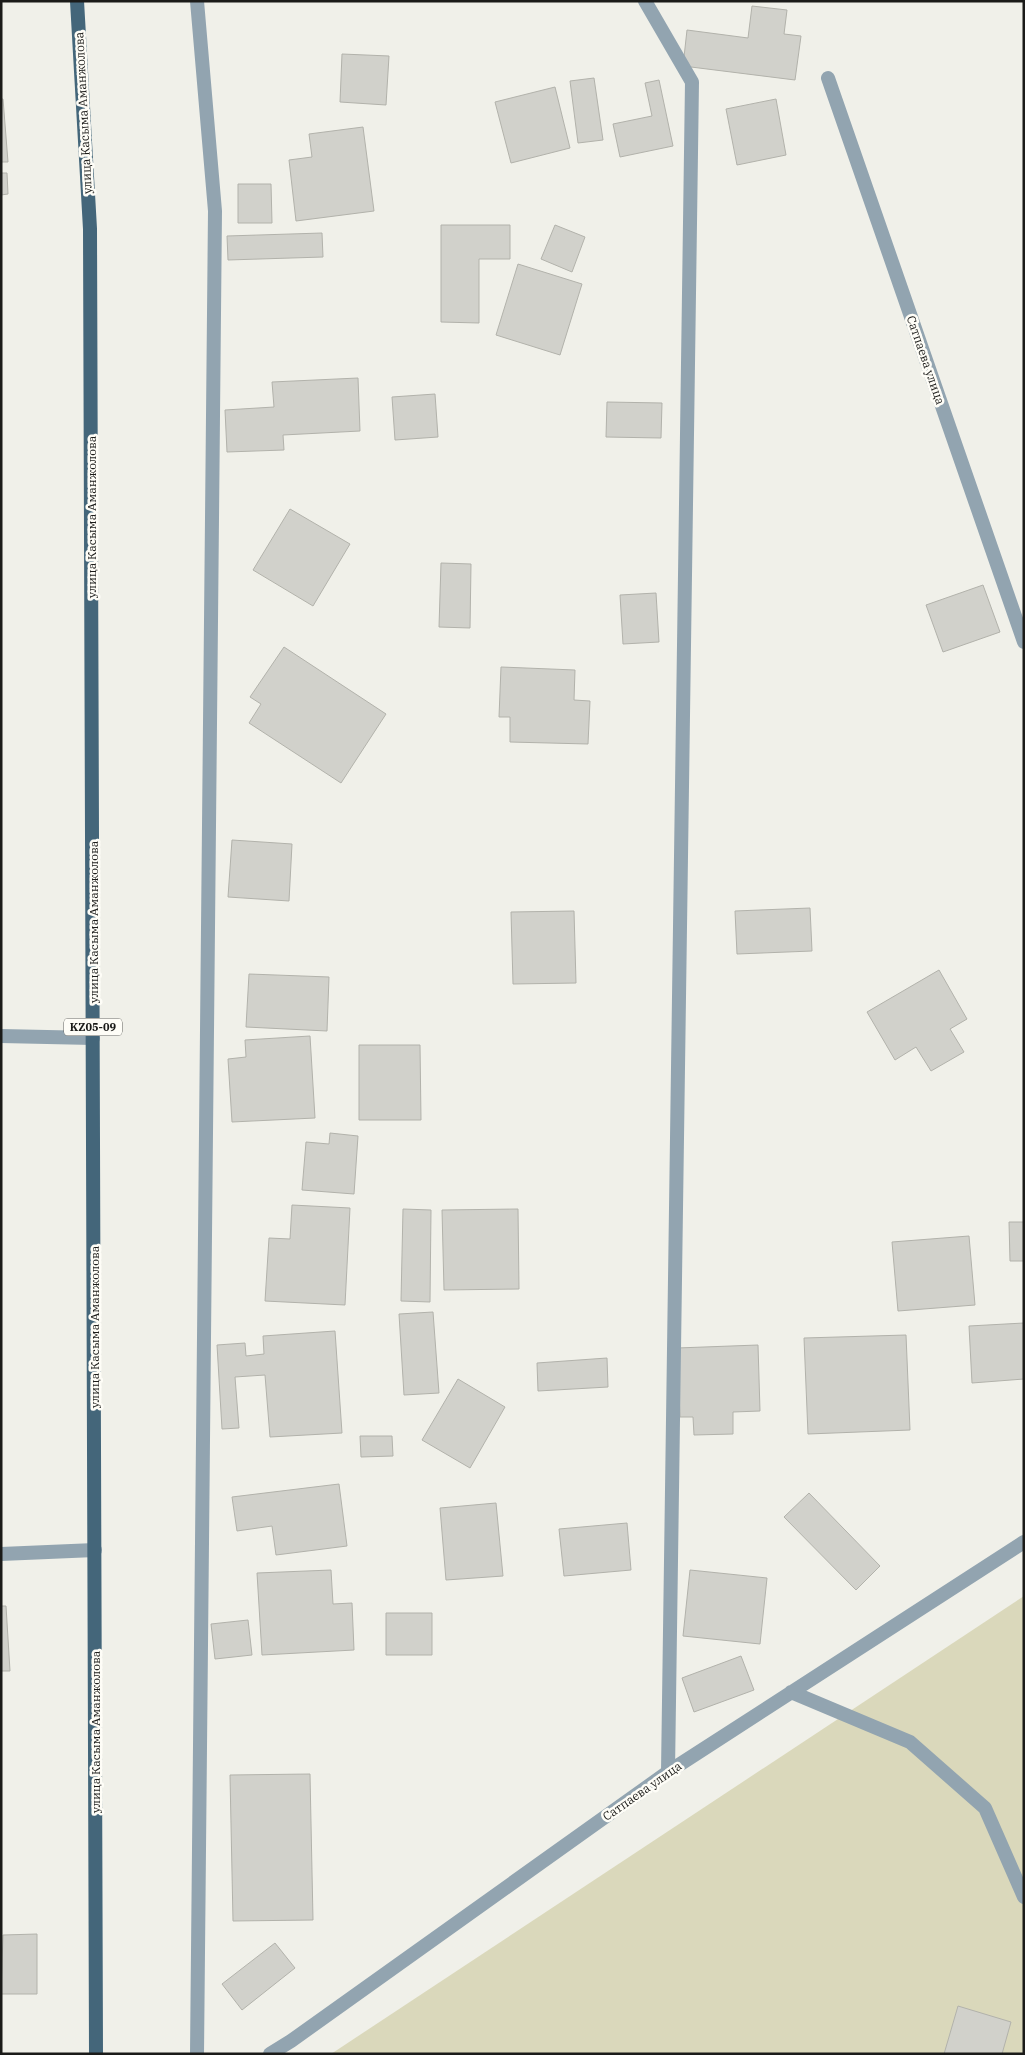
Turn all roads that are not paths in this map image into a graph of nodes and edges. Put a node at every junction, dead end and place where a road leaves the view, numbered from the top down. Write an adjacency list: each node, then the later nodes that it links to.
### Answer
1 (77, 1): 7 (main road, улица Касыма Аманжолова / KZ05-09)
2 (197, 1): 15 (street)
3 (645, 1): 12 (street)
4 (828, 78): 5 (street, Сатпаева улица)
5 (1024, 642)
6 (1, 1036): 7 (street)
7 (93, 1038): 9 (main road, улица Касыма Аманжолова / KZ05-09)
8 (1024, 1542): 11 (street, Сатпаева улица)
9 (95, 1550): 10 (street); 14 (main road, улица Касыма Аманжолова / KZ05-09)
10 (1, 1554)
11 (791, 1692): 12 (street, Сатпаева улица); 13 (street)
12 (668, 1772): 16 (street, Сатпаева улица)
13 (1024, 1897)
14 (96, 2054)
15 (197, 2054)
16 (270, 2054)

